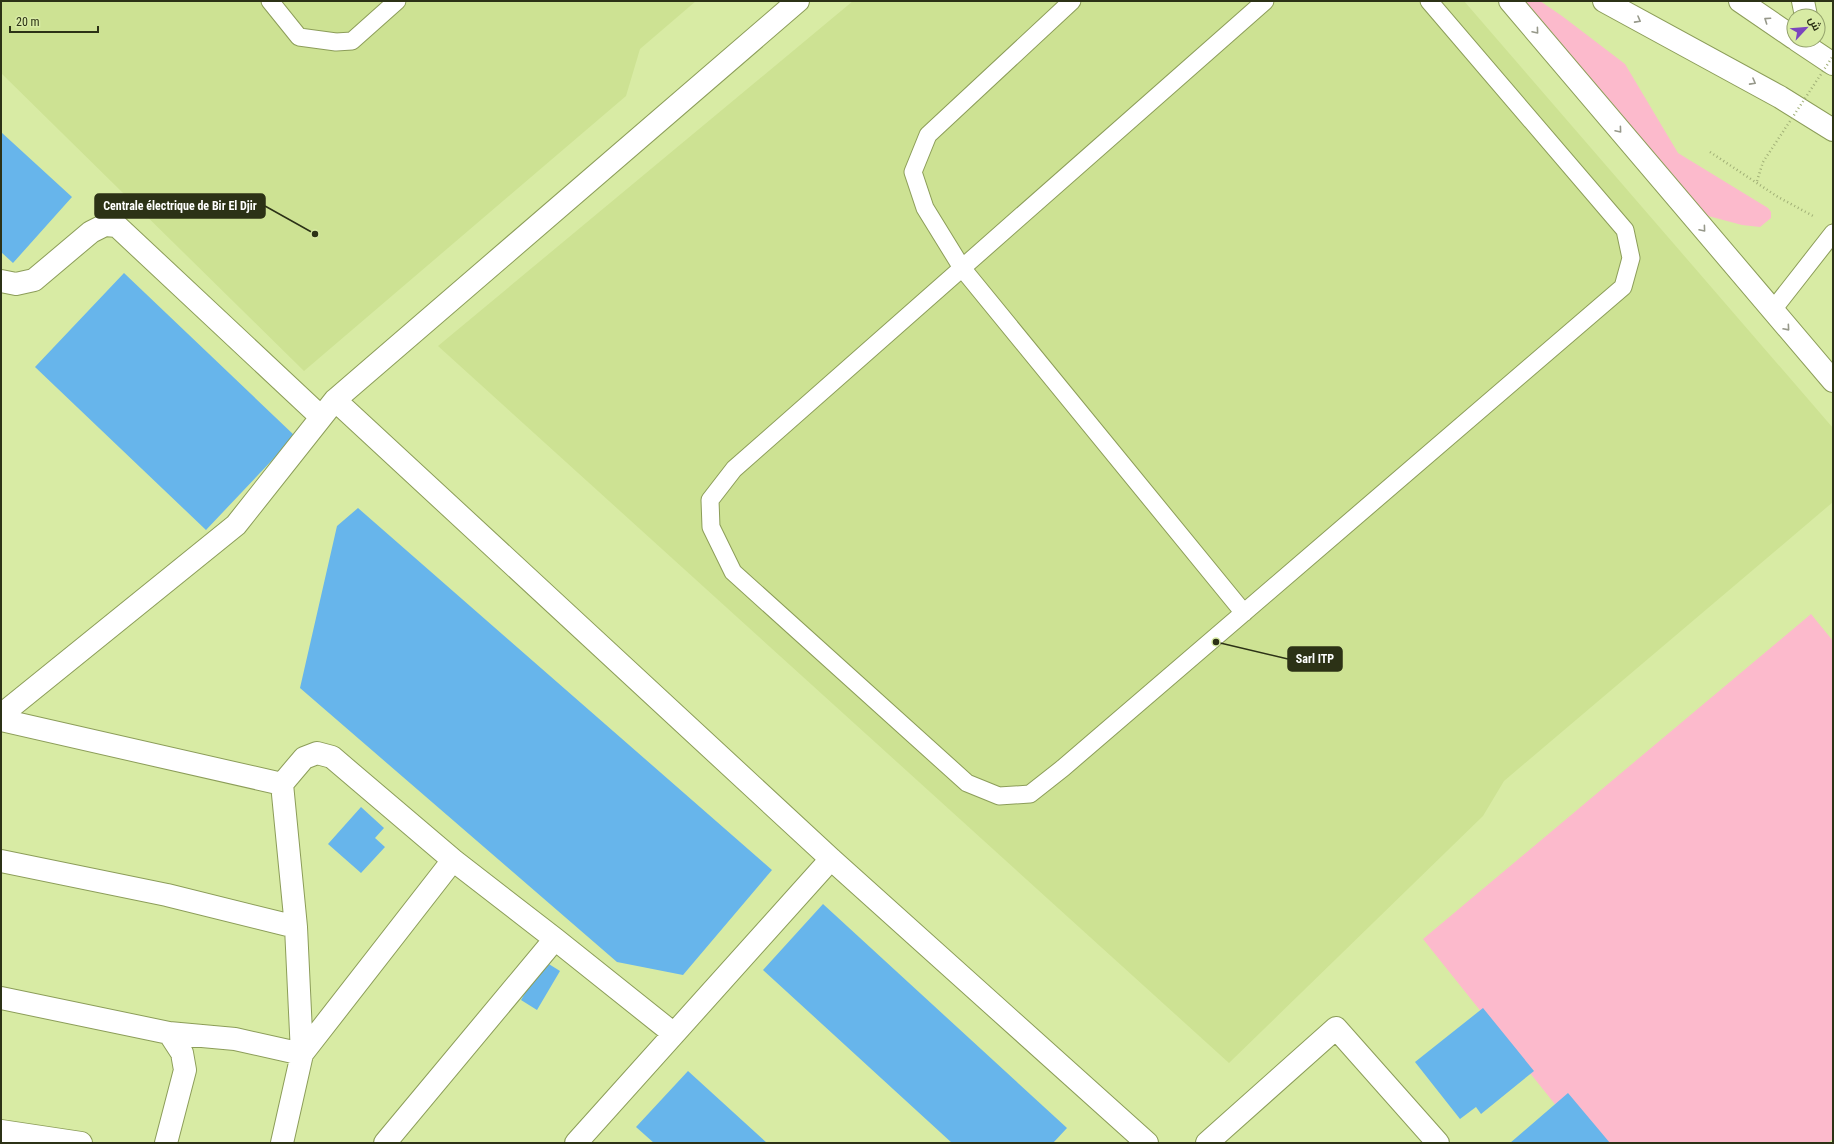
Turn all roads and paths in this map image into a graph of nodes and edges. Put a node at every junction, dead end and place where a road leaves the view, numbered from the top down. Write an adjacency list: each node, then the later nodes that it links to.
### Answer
1 (270, 1): 2 (lane)
2 (398, 1)
3 (798, 1): 23 (main road)
4 (1072, 1): 19 (lane)
5 (1265, 1): 19 (lane)
6 (1429, 1): 25 (lane)
7 (1510, 1): 21 (main road, one-way to 21)
8 (1604, 1): 14 (main road, one-way to 14)
9 (1740, 1): 10 (main road, one-way to 9)
10 (1786, 33)
11 (1814, 48): 16 (path, bridge)
12 (1815, 48): 13 (main road)
13 (1833, 64)
14 (1832, 131)
15 (1710, 152): 16 (path)
16 (1757, 181): 17 (path)
17 (1819, 219)
18 (1833, 234): 21 (lane)
19 (962, 268): 25 (lane); 25 (lane)
20 (1, 281): 24 (main road)
21 (1772, 311): 22 (main road, one-way to 22)
22 (1833, 381)
23 (335, 400): 24 (main road); 29 (main road)
24 (321, 417): 26 (main road)
25 (1244, 614)
26 (1, 715)
27 (1, 720): 28 (main road)
28 (282, 784): 30 (main road); 32 (main road)
29 (831, 859): 36 (main road); 44 (main road)
30 (453, 860): 33 (main road); 37 (main road)
31 (1, 861): 32 (main road)
32 (296, 927): 37 (main road)
33 (555, 939): 36 (main road); 42 (main road)
34 (1, 998): 35 (main road)
35 (170, 1033): 37 (main road); 40 (main road)
36 (674, 1034): 43 (main road)
37 (302, 1054): 41 (main road)
38 (1, 1132): 39 (main road)
39 (80, 1143)
40 (166, 1143)
41 (282, 1143)
42 (385, 1143)
43 (576, 1143)
44 (1147, 1143)
45 (1207, 1143): 46 (main road)
46 (1438, 1143)

